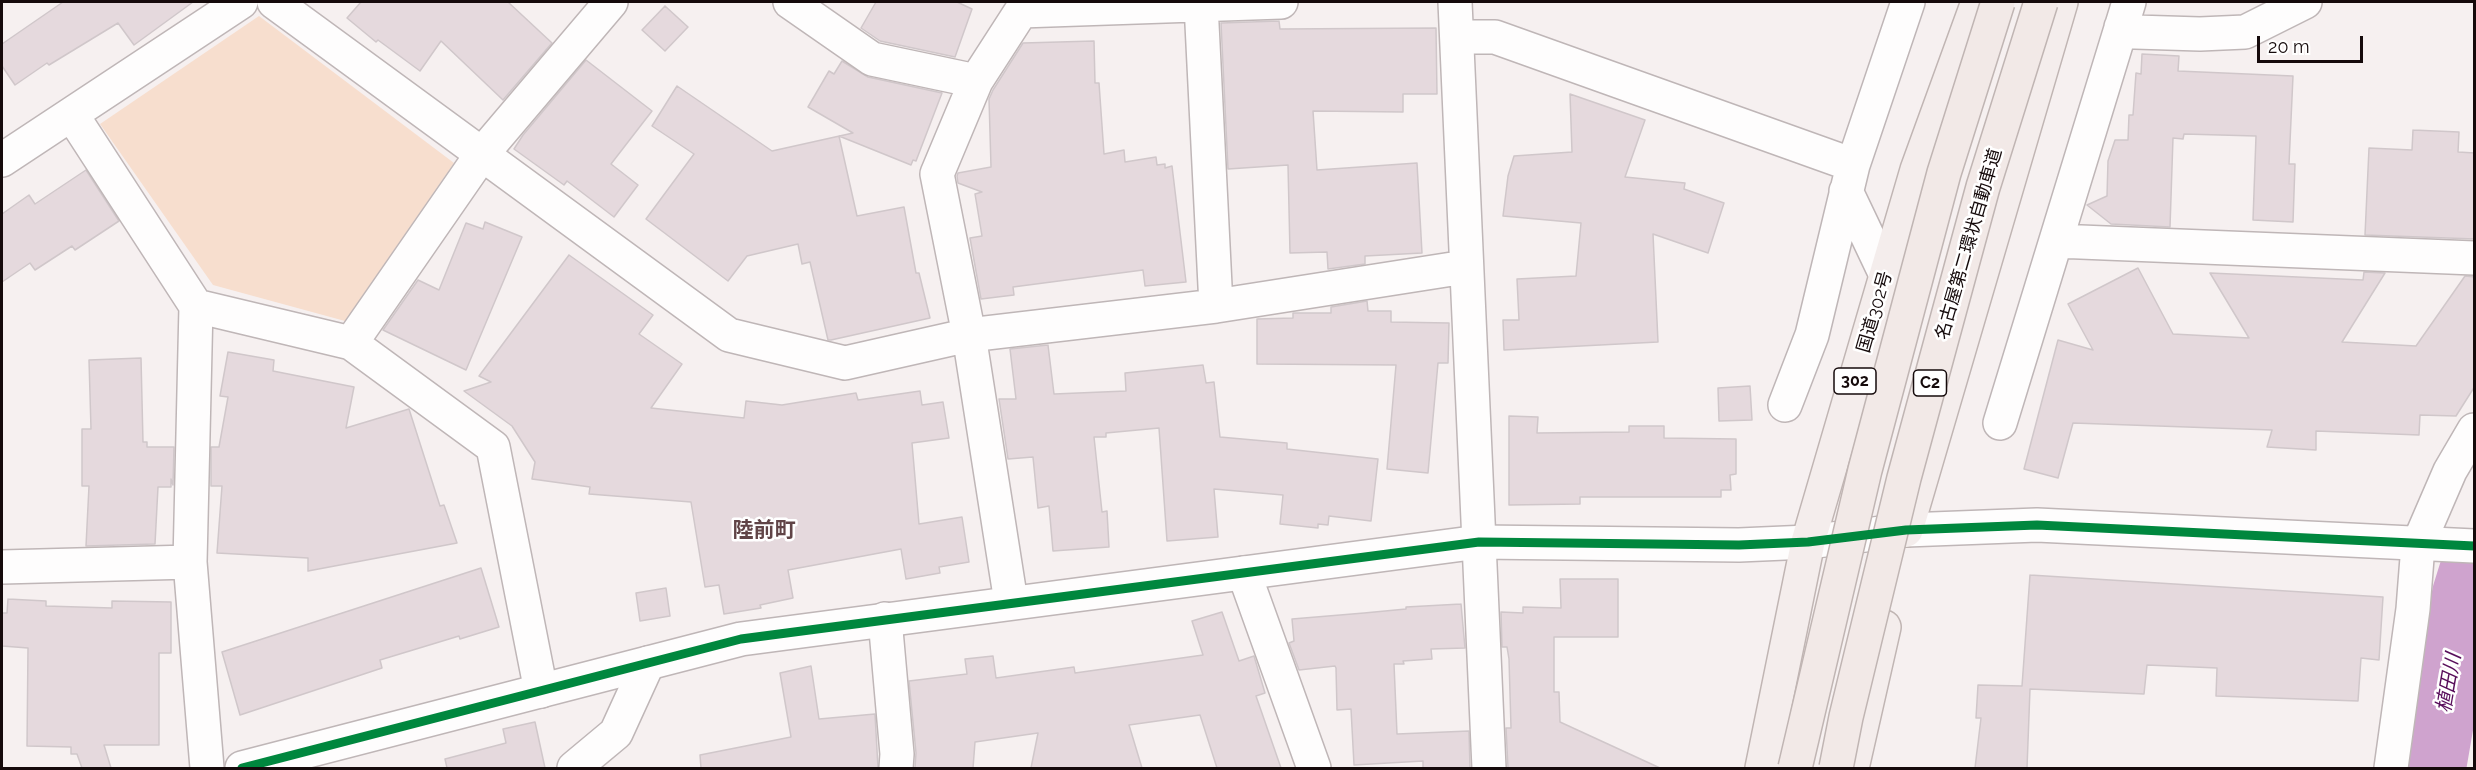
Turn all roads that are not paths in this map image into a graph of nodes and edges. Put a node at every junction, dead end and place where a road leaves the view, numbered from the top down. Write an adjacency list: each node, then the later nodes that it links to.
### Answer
1 (241, 2): 18 (street)
2 (274, 2): 19 (street)
3 (610, 2): 19 (street)
4 (790, 2): 17 (street)
5 (1281, 2): 13 (street)
6 (1455, 2): 16 (street)
7 (1908, 2): 21 (street)
8 (1978, 2): 25 (highway, 国道302号 / 302)
9 (1998, 2): 52 (highway, C2, bridge)
10 (2041, 2): 53 (highway, 名古屋第二環状自動車道 / C2, bridge)
11 (2061, 2): 33 (highway)
12 (2305, 2): 15 (street)
13 (1201, 4): 14 (street); 27 (street)
14 (1024, 6): 17 (street)
15 (2125, 14): 22 (street)
16 (1457, 37): 21 (street); 24 (street)
17 (976, 81): 28 (street)
18 (72, 115): 20 (street); 26 (street)
19 (482, 154): 28 (street); 29 (street)
20 (2, 160)
21 (1849, 178): 25 (street); 30 (street)
22 (2056, 241): 23 (street); 31 (street)
23 (2475, 258)
24 (1465, 267): 27 (street); 34 (street)
25 (1886, 275): 35 (highway, 国道302号 / 302)
26 (196, 306): 29 (street); 38 (street)
27 (1216, 306): 28 (street)
28 (969, 335): 41 (street)
29 (351, 343): 44 (street)
30 (1785, 405)
31 (2000, 423)
32 (2475, 430): 36 (street)
33 (1906, 530): 35 (street); 36 (street); 54 (highway)
34 (1479, 542): 35 (street); 40 (street); 50 (street)
35 (1808, 542): 51 (highway, 国道302号 / 302)
36 (2428, 545): 37 (street); 55 (street)
37 (2475, 546)
38 (190, 562): 39 (street); 45 (street)
39 (2, 567)
40 (1244, 573): 41 (street); 49 (street)
41 (1011, 602): 42 (street)
42 (885, 619): 43 (street); 48 (street)
43 (648, 663): 44 (street); 47 (street)
44 (541, 691): 46 (street)
45 (207, 768)
46 (242, 768)
47 (574, 768)
48 (896, 768)
49 (1314, 768)
50 (1489, 768)
51 (1762, 768)
52 (1795, 768)
53 (1836, 768)
54 (1852, 768)
55 (2391, 768)

